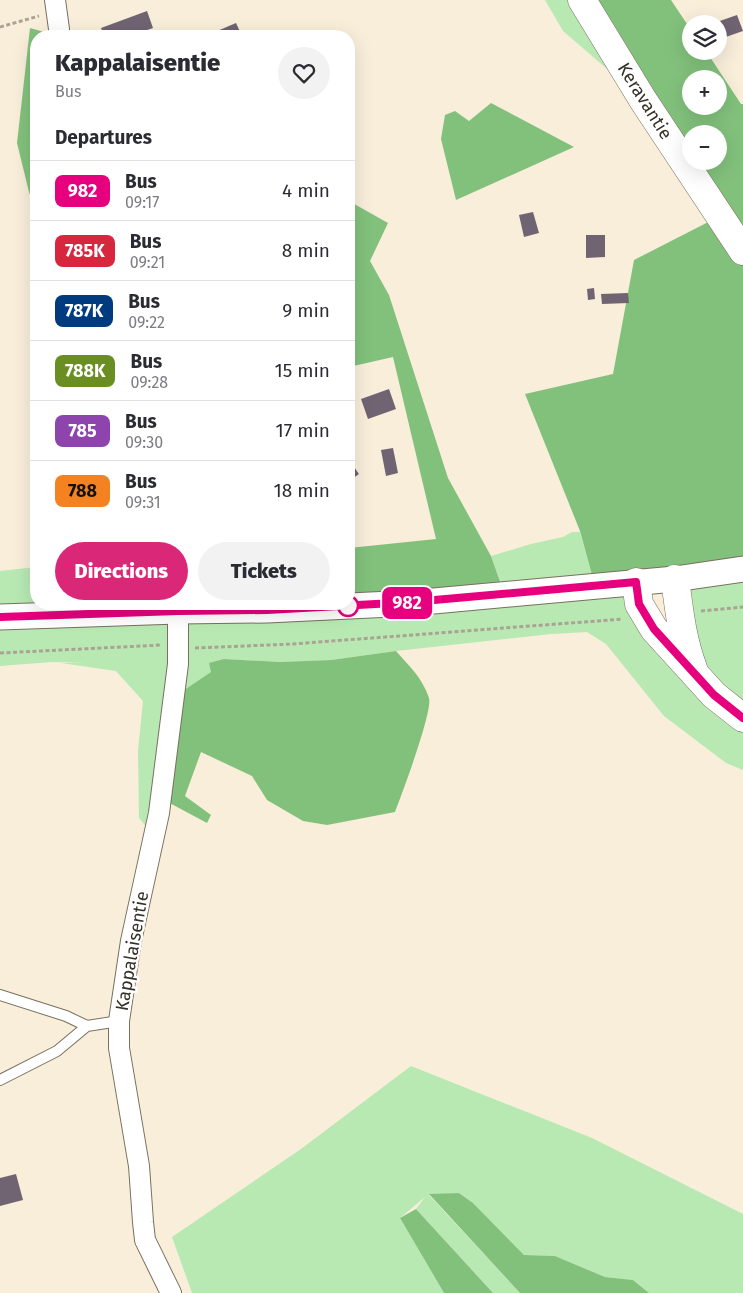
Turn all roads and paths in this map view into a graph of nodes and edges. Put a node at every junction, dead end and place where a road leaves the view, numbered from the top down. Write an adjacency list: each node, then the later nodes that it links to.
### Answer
1 (582, 0): 5 (main road, Keravantie)
2 (56, 6): 3 (path); 4 (street)
3 (0, 27)
4 (60, 30)
5 (743, 251)
6 (743, 569): 7 (street)
7 (675, 579): 8 (street); 19 (main road)
8 (636, 582): 9 (street); 19 (main road)
9 (355, 605)
10 (743, 607): 13 (path)
11 (125, 610): 14 (street)
12 (178, 610): 22 (street, Kappalaisentie)
13 (694, 612)
14 (0, 617)
15 (623, 619): 17 (path)
16 (162, 645): 18 (path)
17 (195, 648)
18 (0, 653)
19 (696, 676): 20 (main road)
20 (743, 718)
21 (0, 995): 23 (lane)
22 (119, 1020): 23 (lane); 25 (street, Kappalaisentie)
23 (87, 1026): 24 (lane)
24 (0, 1080)
25 (171, 1293)

